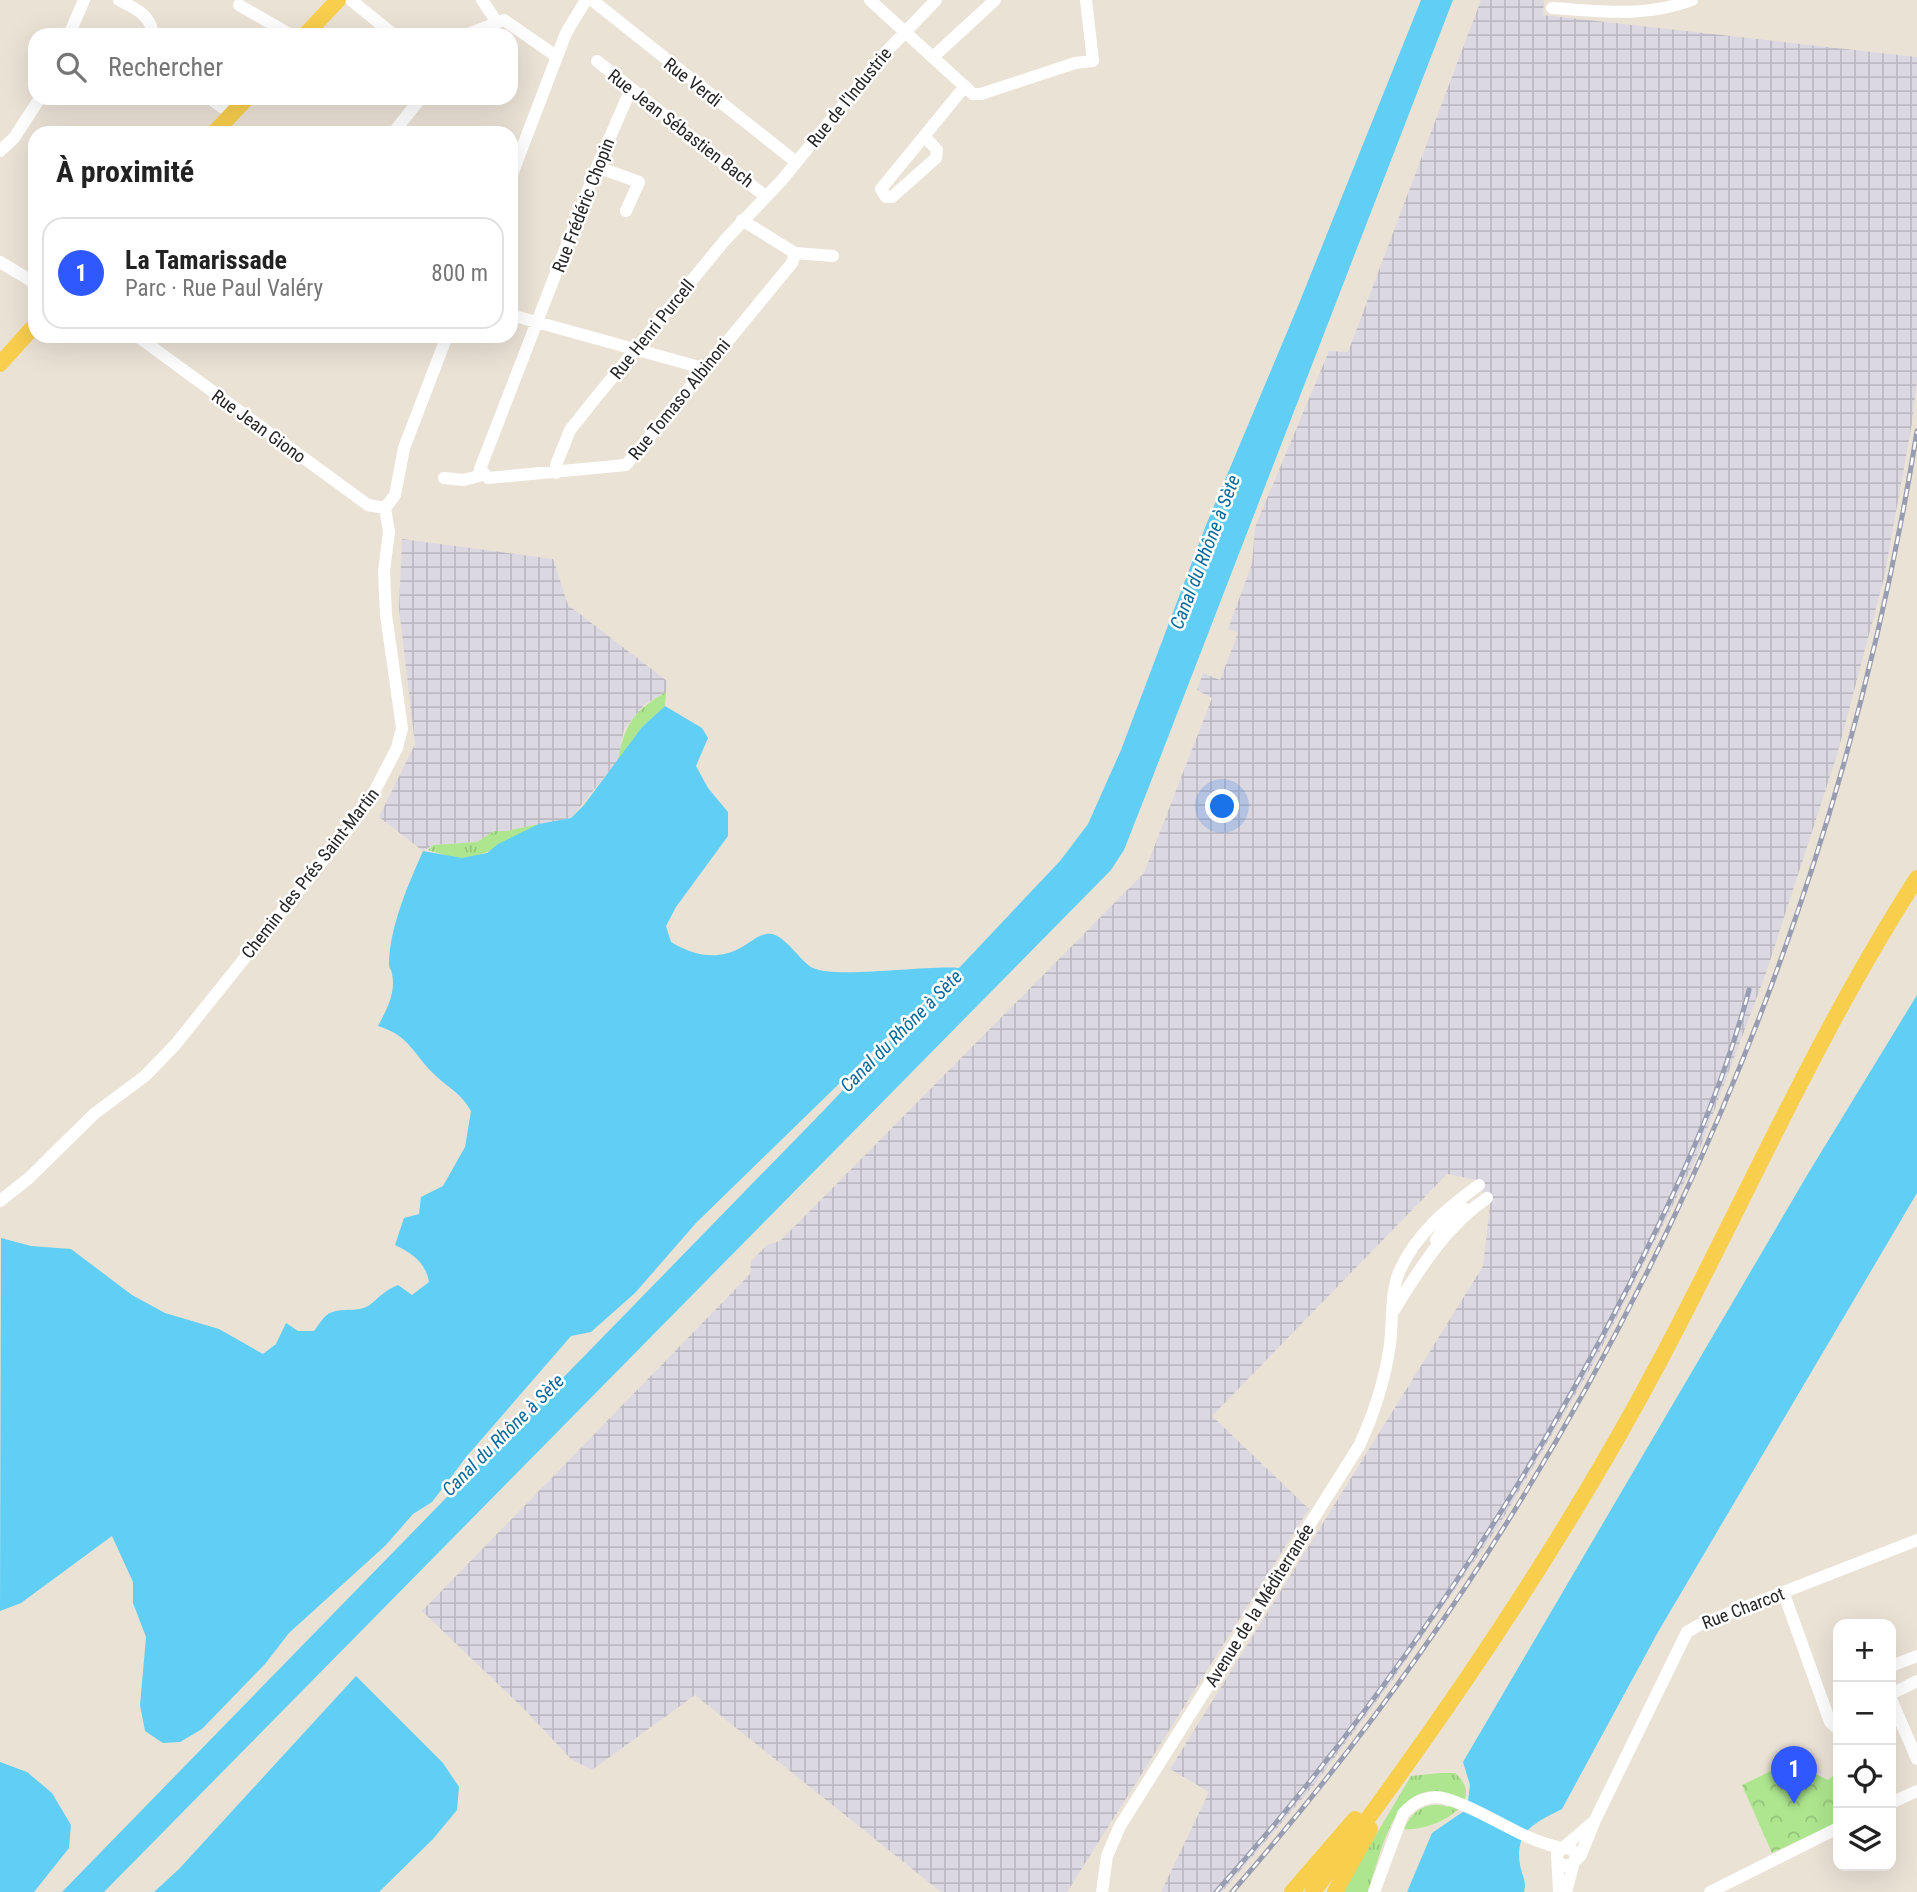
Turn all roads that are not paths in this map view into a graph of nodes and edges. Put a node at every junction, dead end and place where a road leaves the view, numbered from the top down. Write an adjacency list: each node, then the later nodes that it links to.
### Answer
1 (84, 0): 15 (street)
2 (119, 0): 16 (street)
3 (338, 0): 18 (main road)
4 (351, 0): 19 (street)
5 (482, 0): 14 (street)
6 (589, 0): 22 (street); 37 (street, Rue Verdi)
7 (870, 0): 21 (street)
8 (936, 0): 21 (street, Rue de l'Industrie)
9 (995, 0): 23 (street)
10 (1086, 0): 25 (street)
11 (1692, 0): 13 (street)
12 (239, 5): 17 (street)
13 (1552, 8)
14 (496, 21): 20 (street); 22 (street)
15 (72, 28)
16 (152, 28)
17 (279, 28)
18 (312, 28)
19 (385, 28)
20 (480, 28)
21 (903, 32): 23 (street); 37 (street, Rue de l'Industrie)
22 (556, 56): 36 (street)
23 (933, 57): 25 (street)
24 (597, 61): 26 (street, Rue Jean Sébastien Bach)
25 (965, 86): 34 (street)
26 (630, 91): 38 (street, Rue Frédéric Chopin); 39 (street, Rue Jean Sébastien Bach)
27 (35, 105): 35 (street)
28 (219, 105): 31 (street)
29 (240, 105): 31 (main road)
30 (415, 105): 33 (street)
31 (232, 114): 32 (main road)
32 (221, 126)
33 (399, 126)
34 (926, 138): 34 (street)
35 (0, 151)
36 (518, 158)
37 (796, 162): 39 (street, Rue de l'Industrie)
38 (597, 167): 40 (street); 47 (street, Rue Frédéric Chopin)
39 (765, 196): 41 (street, Rue Henri Purcell)
40 (626, 211)
41 (742, 220): 42 (street); 52 (street, Rue Henri Purcell)
42 (796, 253): 43 (street); 54 (street, Rue Tomaso Albinoni)
43 (833, 256)
44 (0, 262): 45 (street)
45 (28, 276)
46 (518, 317): 47 (street)
47 (537, 321): 52 (street); 57 (street)
48 (28, 333): 53 (main road)
49 (28, 341): 55 (main road)
50 (147, 343): 59 (street, Rue Jean Giono)
51 (444, 343): 59 (street, Chemin des Prés Saint-Martin)
52 (636, 348): 54 (street); 56 (street, Rue Henri Purcell)
53 (0, 364)
54 (703, 368): 56 (street, Rue Tomaso Albinoni)
55 (0, 371)
56 (556, 473): 57 (street, Rue Tomaso Albinoni)
57 (482, 475): 58 (street, Rue Tomaso Albinoni)
58 (444, 478)
59 (385, 508): 63 (street, Chemin des Prés Saint-Martin)
60 (1917, 878): 76 (main road)
61 (1479, 1185): 65 (street, Avenue de la Méditerranée)
62 (1487, 1198): 64 (street, Avenue de la Méditerranée)
63 (0, 1202)
64 (1471, 1209): 65 (street, Avenue de la Méditerranée); 66 (street, Avenue de la Méditerranée)
65 (1452, 1210): 66 (street, Avenue de la Méditerranée); 67 (street, Avenue de la Méditerranée)
66 (1430, 1253): 67 (street, Avenue de la Méditerranée)
67 (1394, 1310): 84 (street, Avenue de la Méditerranée)
68 (1917, 1540): 69 (street, Rue Charcot)
69 (1784, 1594): 75 (street); 80 (street, Rue Charcot)
70 (1917, 1656): 71 (street)
71 (1896, 1664)
72 (1917, 1681): 73 (street)
73 (1896, 1692)
74 (1896, 1711): 77 (street)
75 (1833, 1725)
76 (1411, 1757): 85 (main road); 86 (main road); 87 (main road)
77 (1917, 1759)
78 (1917, 1790): 79 (street)
79 (1896, 1800)
80 (1595, 1820): 82 (street, Rue Charcot); 83 (street, Rue Charcot)
81 (1833, 1830): 91 (street)
82 (1560, 1854): 83 (street); 88 (street); 89 (street)
83 (1575, 1861): 90 (street, Rue Charcot)
84 (1102, 1892)
85 (1292, 1892)
86 (1313, 1892)
87 (1335, 1892)
88 (1374, 1892)
89 (1559, 1892)
90 (1566, 1892)
91 (1710, 1892)

